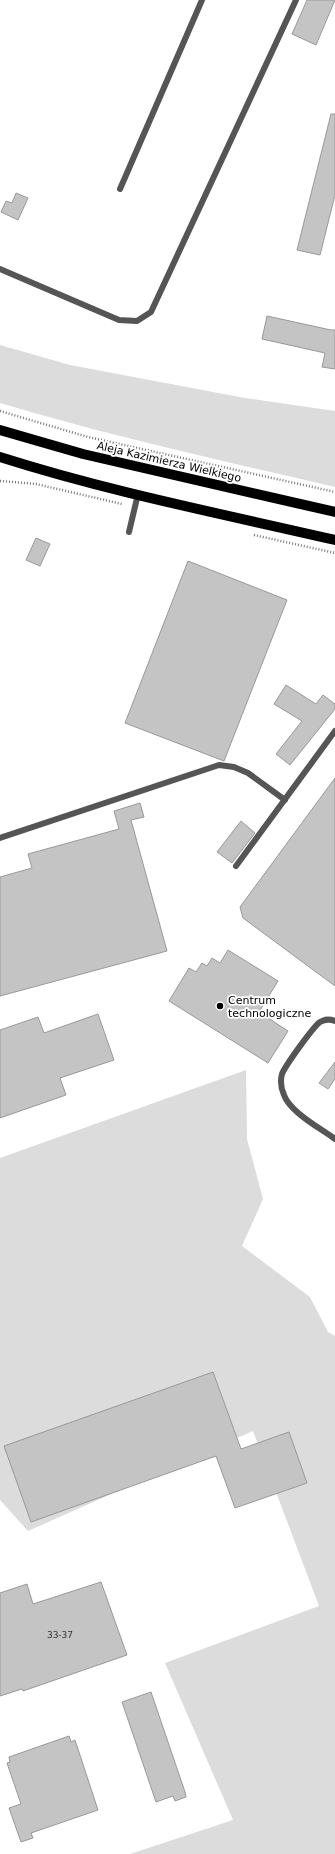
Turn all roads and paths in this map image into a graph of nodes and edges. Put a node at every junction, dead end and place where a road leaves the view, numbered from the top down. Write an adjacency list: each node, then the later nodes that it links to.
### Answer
1 (202, 0): 3 (lane)
2 (296, 0): 4 (lane)
3 (120, 189)
4 (0, 269)
5 (0, 411): 8 (path)
6 (0, 430): 10 (main road, Aleja Kazimierza Wielkiego)
7 (0, 457): 9 (main road)
8 (335, 492)
9 (138, 494): 11 (lane); 12 (main road)
10 (335, 512)
11 (129, 532)
12 (335, 540)
13 (335, 731): 14 (lane)
14 (285, 800): 15 (lane); 16 (lane)
15 (0, 838)
16 (236, 866)
17 (335, 1021): 18 (lane)
18 (335, 1139)

